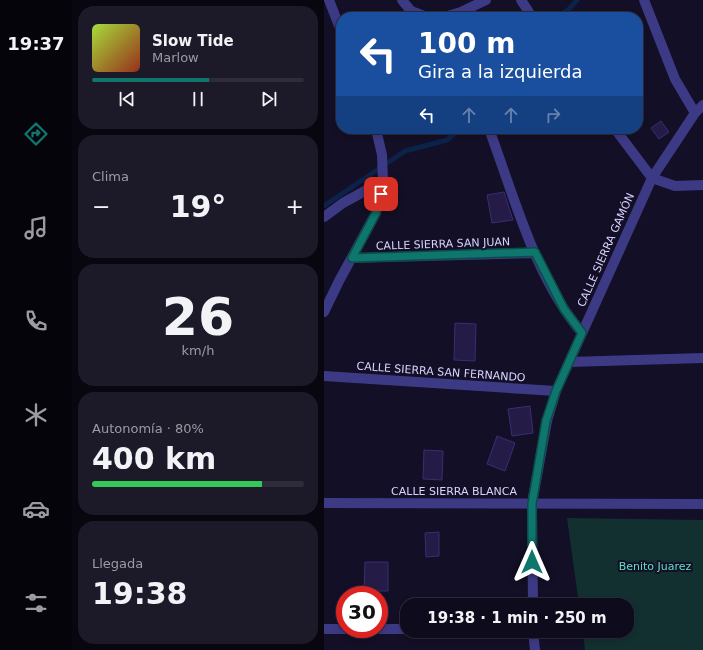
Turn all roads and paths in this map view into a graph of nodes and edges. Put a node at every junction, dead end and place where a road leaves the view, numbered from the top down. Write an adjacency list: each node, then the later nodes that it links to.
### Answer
1 (329, 0): 9 (street)
2 (402, 0): 6 (street)
3 (486, 0): 7 (street)
4 (521, 0): 8 (street)
5 (644, 0): 11 (street)
6 (416, 12)
7 (461, 12)
8 (529, 12)
9 (336, 19)
10 (703, 105): 11 (street, CALLE SIERRA GAMÓN)
11 (695, 113): 15 (street, CALLE SIERRA GAMÓN)
12 (377, 134): 16 (street)
13 (491, 134): 19 (street)
14 (619, 134): 15 (street)
15 (652, 178): 17 (street); 22 (street, CALLE SIERRA GAMÓN)
16 (383, 181): 18 (street); 20 (street)
17 (703, 185)
18 (324, 217)
19 (535, 252): 20 (street, CALLE SIERRA SAN JUAN); 22 (street)
20 (352, 258): 21 (street)
21 (324, 312)
22 (582, 333): 24 (street, CALLE SIERRA GAMÓN)
23 (703, 358): 24 (street)
24 (569, 362): 26 (street, CALLE SIERRA GAMÓN)
25 (324, 376): 26 (street, CALLE SIERRA SAN FERNANDO)
26 (556, 391): 28 (street, CALLE SIERRA GAMÓN)
27 (324, 504): 28 (street, CALLE SIERRA BLANCA)
28 (532, 504): 29 (street, CALLE SIERRA BLANCA); 30 (street, CALLE SIERRA GAMÓN)
29 (703, 504)
30 (533, 598)
31 (324, 629): 32 (street)
32 (336, 629)
33 (388, 629): 34 (street)
34 (400, 629)
35 (534, 638): 36 (street)
36 (535, 650)

